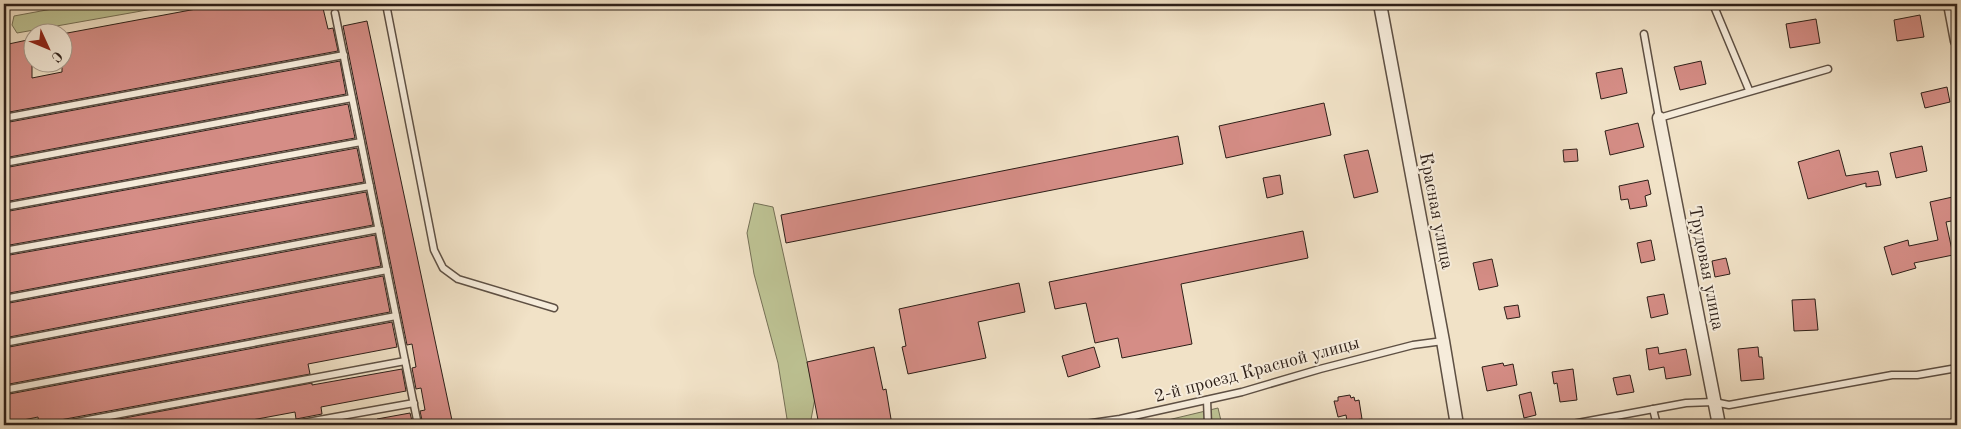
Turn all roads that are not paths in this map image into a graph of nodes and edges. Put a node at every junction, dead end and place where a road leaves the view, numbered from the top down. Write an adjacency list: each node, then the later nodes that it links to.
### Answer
1 (386, 4): 22 (lane)
2 (1380, 4): 24 (street, Красная улица)
3 (1713, 4): 10 (lane)
4 (1950, 4): 7 (street)
5 (335, 13): 8 (lane)
6 (1644, 34): 13 (lane)
7 (1957, 41)
8 (344, 55): 11 (lane); 12 (lane)
9 (1828, 68): 10 (lane)
10 (1749, 90): 13 (lane)
11 (352, 98): 14 (lane); 15 (lane)
12 (4, 118)
13 (1660, 118): 30 (street, Трудовая улица)
14 (361, 142): 16 (lane); 17 (lane)
15 (4, 163)
16 (370, 186): 18 (lane); 19 (lane)
17 (4, 207)
18 (379, 229): 20 (lane); 21 (lane)
19 (4, 251)
20 (387, 270): 23 (lane); 25 (lane)
21 (4, 299)
22 (554, 308)
23 (396, 316): 26 (lane); 28 (lane)
24 (1443, 341): 29 (lane, 2-й проезд Красной улицы); 38 (street, Красная улица)
25 (4, 343)
26 (405, 361): 31 (lane); 33 (lane)
27 (1957, 368): 30 (lane)
28 (4, 390)
29 (1207, 400): 36 (lane, 2-й проезд Красной улицы); 37 (lane)
30 (1714, 402): 32 (lane); 41 (street, Трудовая улица)
31 (414, 403): 34 (lane); 35 (lane)
32 (1653, 409): 39 (lane); 40 (lane)
33 (61, 425)
34 (291, 425)
35 (418, 425)
36 (1081, 425)
37 (1208, 425)
38 (1457, 425)
39 (1568, 425)
40 (1657, 425)
41 (1719, 425)

